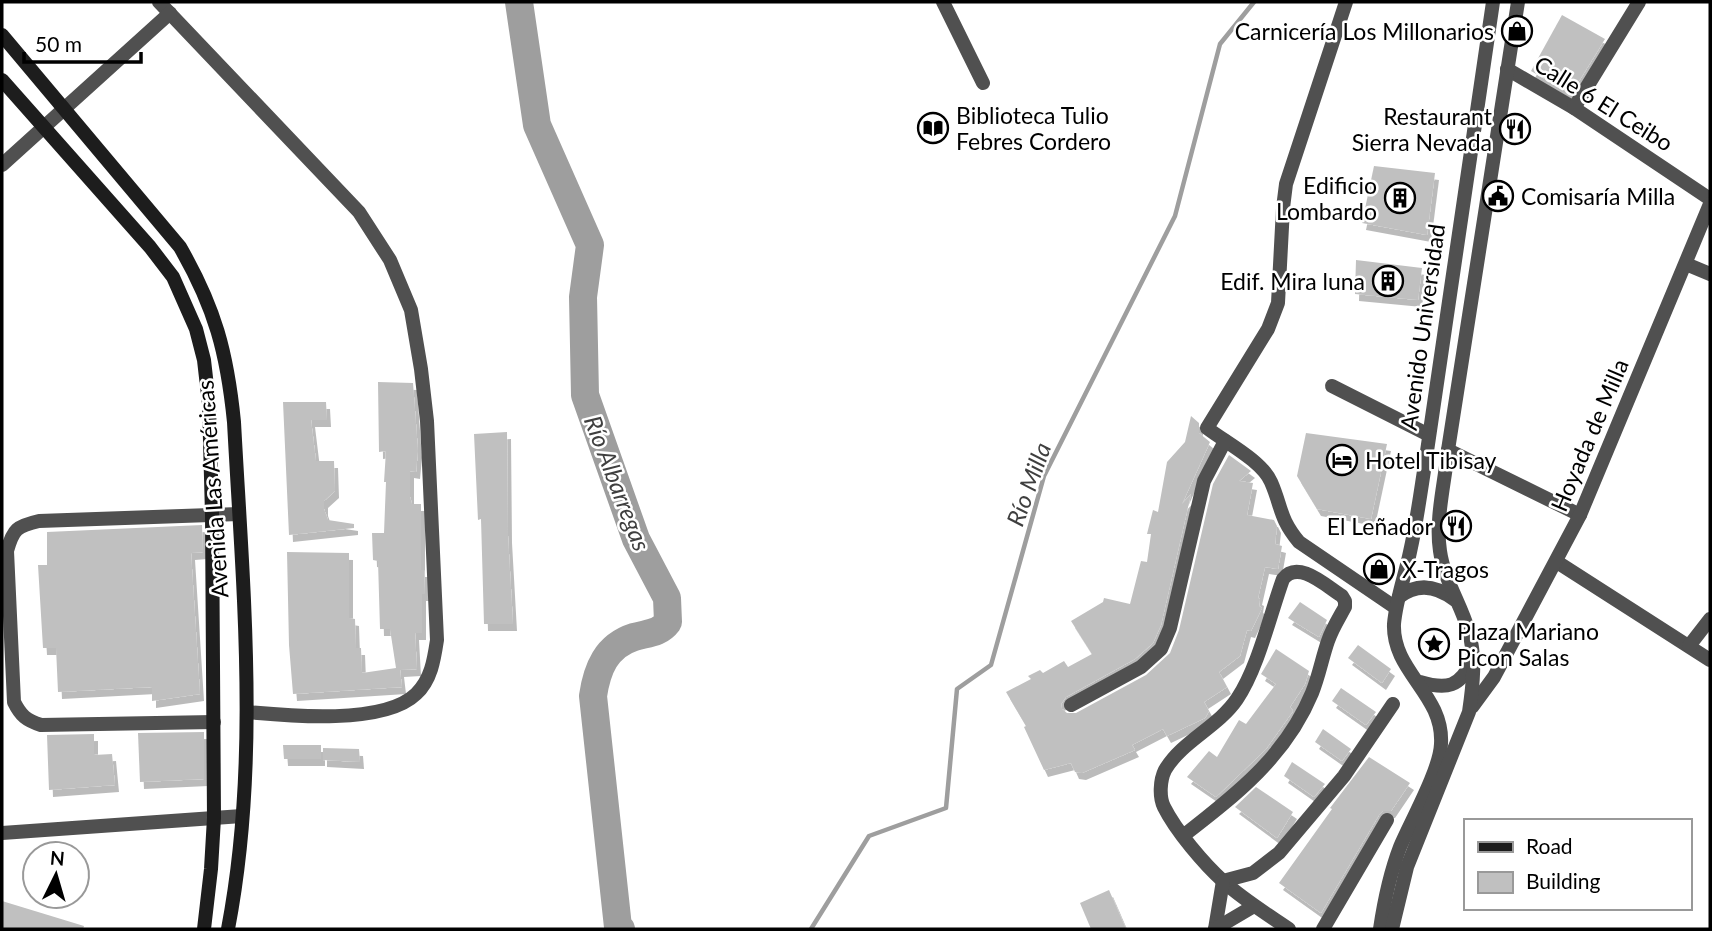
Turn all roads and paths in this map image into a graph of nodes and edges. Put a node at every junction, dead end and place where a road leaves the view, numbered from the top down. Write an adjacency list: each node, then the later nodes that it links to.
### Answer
1 (159, 2): 7 (street)
2 (943, 2): 11 (street)
3 (1346, 2): 21 (street)
4 (1493, 2): 20 (street, Avenido Universidad)
5 (1518, 2): 9 (street)
6 (1639, 2): 13 (street)
7 (170, 13): 12 (street); 36 (street)
8 (2, 35): 12 (street, Avenida Las Américas)
9 (1507, 69): 13 (street, Calle 6 El Ceibo); 22 (street)
10 (2, 80): 14 (street, Avenida Las Américas)
11 (983, 83)
12 (64, 108): 14 (street); 24 (street, Avenida Las Américas)
13 (1574, 108): 16 (street, Calle 6 El Ceibo)
14 (43, 126): 15 (street); 23 (street, Avenida Las Américas)
15 (2, 165)
16 (1710, 201): 17 (street, Hoyada de Milla)
17 (1686, 264): 18 (street); 25 (street, Hoyada de Milla)
18 (1710, 274)
19 (1332, 386): 20 (street)
20 (1429, 435): 28 (street, Avenido Universidad)
21 (1224, 442): 28 (street); 35 (street)
22 (1448, 450): 25 (street); 27 (street)
23 (212, 514): 24 (street); 38 (street, Avenida Las Américas); 38 (street)
24 (239, 514): 36 (street, Avenida Las Américas)
25 (1580, 516): 26 (street, Hoyada de Milla)
26 (1557, 562): 30 (street); 37 (street, Hoyada de Milla)
27 (1457, 601): 28 (street); 31 (street)
28 (1398, 603): 33 (street, Avenido Universidad)
29 (1710, 620): 30 (street)
30 (1689, 646): 32 (street)
31 (1473, 659): 33 (street); 37 (street)
32 (1710, 660)
33 (1420, 682): 51 (street, Avenido Universidad)
34 (1394, 704): 44 (street)
35 (1071, 705)
36 (247, 712): 39 (street, Avenida Las Américas)
37 (1469, 712): 52 (street)
38 (214, 722): 40 (street, Avenida Las Américas)
39 (242, 816): 40 (street); 47 (street, Avenida Las Américas)
40 (214, 818): 42 (street); 46 (street, Avenida Las Américas)
41 (1387, 820): 50 (street)
42 (2, 833)
43 (1183, 836): 43 (street); 44 (street)
44 (1223, 881): 45 (street); 48 (street)
45 (1254, 906): 48 (street); 49 (street)
46 (204, 929)
47 (229, 929)
48 (1215, 929)
49 (1289, 929)
50 (1324, 929)
51 (1380, 929)
52 (1392, 929)

